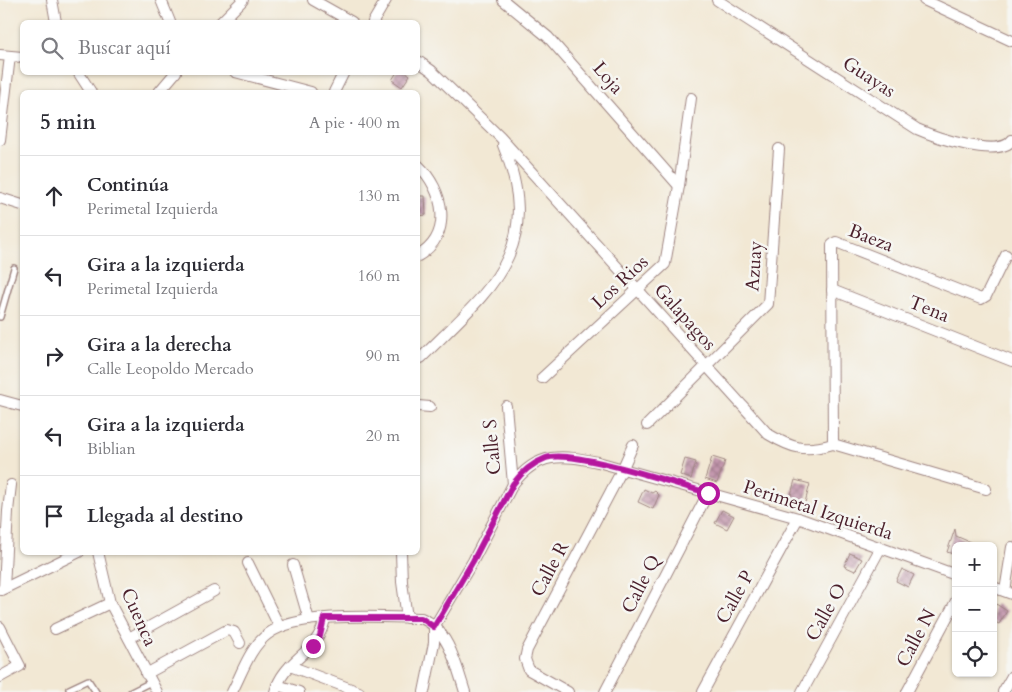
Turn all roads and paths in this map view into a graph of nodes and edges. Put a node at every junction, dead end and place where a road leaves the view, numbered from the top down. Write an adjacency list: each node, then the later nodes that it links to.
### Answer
1 (52, 0): 11 (street)
2 (161, 0): 12 (street)
3 (243, 0): 13 (street)
4 (313, 0): 14 (street)
5 (386, 0): 15 (street)
6 (503, 0): 34 (street, Loja)
7 (717, 0): 10 (street, Guayas)
8 (737, 0): 10 (street)
9 (924, 0): 16 (street)
10 (732, 10): 31 (street, Guayas)
11 (56, 20)
12 (169, 20)
13 (223, 20)
14 (348, 20)
15 (374, 20)
16 (1012, 41)
17 (5, 56): 18 (street); 30 (street)
18 (20, 57)
19 (420, 62): 29 (street, Galapagos)
20 (80, 75): 24 (street)
21 (173, 75): 25 (street)
22 (246, 75): 26 (street)
23 (342, 75): 27 (street)
24 (91, 90)
25 (161, 90)
26 (303, 90)
27 (335, 90)
28 (691, 98): 34 (street, Los Rios)
29 (500, 137): 40 (street, Galapagos); 43 (street)
30 (0, 140)
31 (1012, 140)
32 (778, 149): 45 (street, Azuay)
33 (420, 168): 37 (street)
34 (680, 186): 40 (street, Los Rios)
35 (0, 198): 36 (street)
36 (20, 204)
37 (420, 254)
38 (1006, 255): 41 (street, Baeza)
39 (14, 268): 42 (lane)
40 (637, 290): 45 (street, Galapagos); 46 (street, Los Rios)
41 (832, 290): 44 (street, Tena); 53 (street, Baeza)
42 (0, 317)
43 (421, 358)
44 (1012, 361)
45 (706, 366): 52 (street, Azuay); 53 (street, Galapagos)
46 (542, 378)
47 (0, 400): 48 (street)
48 (20, 405)
49 (420, 406): 51 (street)
50 (506, 406): 56 (street, Calle S)
51 (430, 407)
52 (647, 425)
53 (833, 444): 58 (street, Galapagos)
54 (633, 445): 55 (street, Calle R)
55 (622, 470): 56 (street, Perimetal Izquierda); 59 (street, Perimetal Izquierda); 98 (street, Calle R)
56 (513, 484): 80 (street, Perimetal Izquierda)
57 (11, 485): 60 (street)
58 (986, 488)
59 (708, 493): 61 (street, Perimetal Izquierda); 99 (street, Calle Q)
60 (4, 511): 70 (street)
61 (798, 518): 63 (street, Perimetal Izquierda); 100 (street, Calle P)
62 (1012, 547): 72 (street)
63 (880, 549): 69 (street, Perimetal Izquierda); 101 (street, Calle O)
64 (73, 555): 70 (street)
65 (99, 555): 73 (street, Cuenca)
66 (402, 555): 76 (street)
67 (248, 563): 78 (street)
68 (293, 565): 77 (street)
69 (952, 574)
70 (2, 589)
71 (214, 591): 82 (street)
72 (1008, 593)
73 (110, 603): 81 (street); 82 (street, Cuenca)
74 (952, 608): 102 (street, Calle N)
75 (324, 618): 76 (street); 77 (street); 84 (street)
76 (407, 618): 80 (street)
77 (309, 620): 78 (street)
78 (279, 626): 93 (street)
79 (0, 627): 86 (street)
80 (434, 627): 96 (street); 97 (street)
81 (55, 629)
82 (129, 638): 87 (street, Cuenca)
83 (240, 643): 87 (street)
84 (290, 666): 88 (street); 95 (street)
85 (1012, 676): 103 (street)
86 (0, 677)
87 (149, 678): 91 (lane); 92 (street, Cuenca)
88 (276, 688): 94 (street)
89 (69, 689): 90 (lane)
90 (96, 692)
91 (131, 692)
92 (157, 692)
93 (232, 692)
94 (298, 692)
95 (359, 692)
96 (424, 692)
97 (465, 692)
98 (568, 692)
99 (605, 692)
100 (703, 692)
101 (802, 692)
102 (907, 692)
103 (1003, 692)

